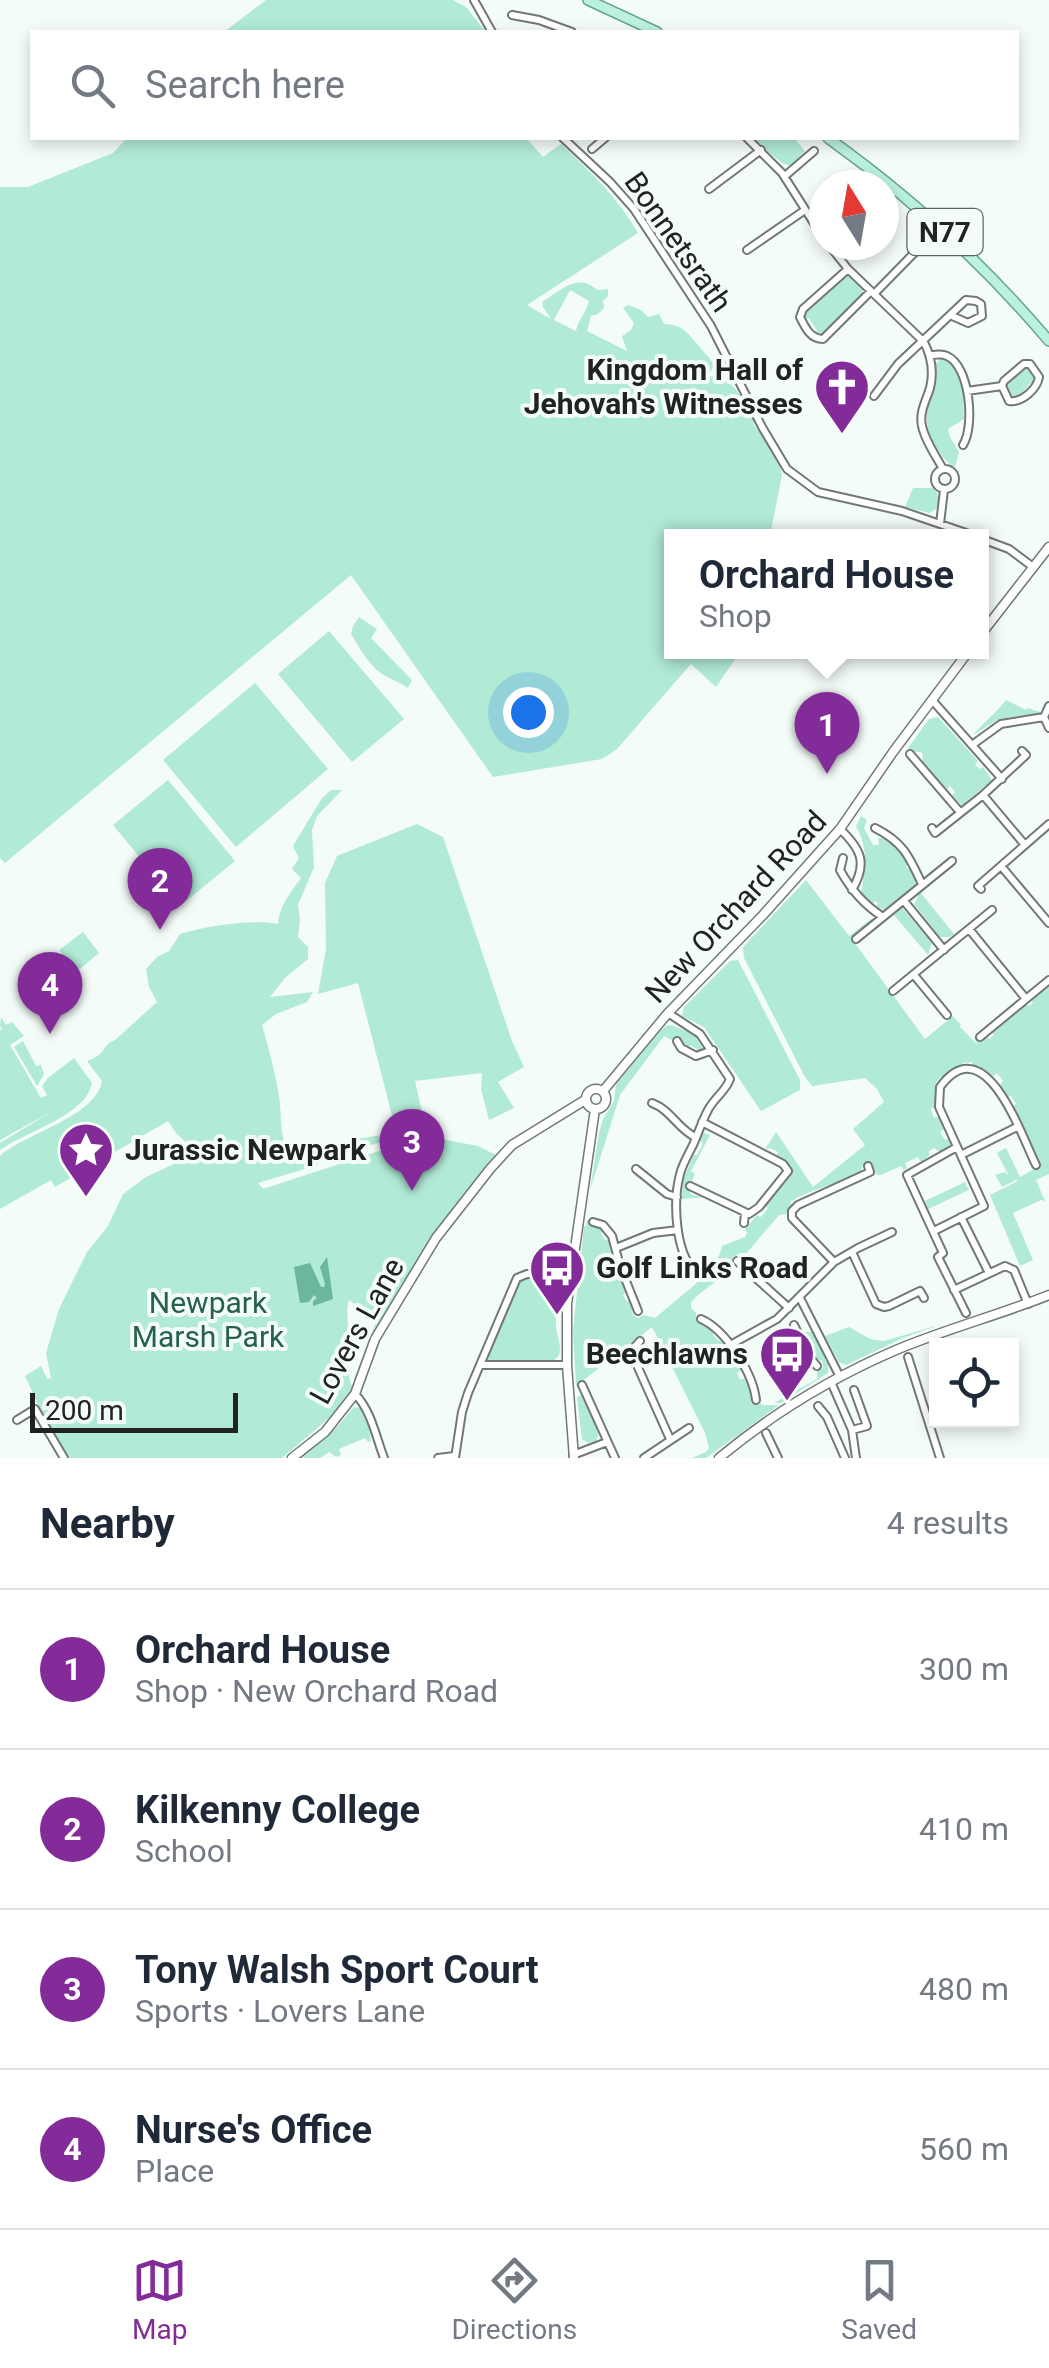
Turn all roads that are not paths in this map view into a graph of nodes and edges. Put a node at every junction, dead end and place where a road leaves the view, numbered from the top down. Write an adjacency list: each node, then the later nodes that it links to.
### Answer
1 (474, 0): 4 (street)
2 (588, 0): 6 (main road)
3 (512, 15): 5 (street)
4 (491, 30)
5 (566, 30)
6 (653, 30)
7 (565, 140): 33 (street, Bonnetsrath)
8 (603, 140): 11 (street)
9 (749, 140): 12 (street)
10 (831, 140): 24 (main road, N77)
11 (592, 149)
12 (761, 150): 14 (street); 15 (street)
13 (814, 151): 14 (street)
14 (785, 176): 16 (street)
15 (710, 189)
16 (805, 210): 17 (street); 19 (street)
17 (809, 216)
18 (920, 247): 22 (street)
19 (748, 250)
20 (841, 260): 21 (street)
21 (848, 268): 22 (street); 22 (street)
22 (873, 292): 25 (street)
23 (950, 315): 23 (street); 25 (street)
24 (1049, 341)
25 (924, 342): 26 (street); 29 (street)
26 (931, 355): 28 (street); 31 (street)
27 (1002, 386): 27 (street); 28 (street)
28 (967, 390): 30 (street)
29 (874, 396)
30 (963, 445)
31 (942, 469): 32 (street); 32 (street)
32 (944, 490): 33 (street)
33 (940, 524): 34 (street, Bonnetsrath)
34 (954, 529)
35 (989, 542): 37 (street, Bonnetsrath)
36 (1049, 547): 37 (street)
37 (1033, 566): 38 (street)
38 (989, 624)
39 (963, 659): 40 (street, New Orchard Road)
40 (932, 700): 44 (street); 52 (street, New Orchard Road)
41 (1049, 706): 42 (street)
42 (1044, 717): 43 (street); 44 (street)
43 (1049, 728)
44 (972, 745): 47 (street)
45 (1022, 751): 47 (street)
46 (916, 756): 49 (street)
47 (1002, 779): 48 (street)
48 (983, 796): 49 (street); 54 (street)
49 (960, 812): 51 (street)
50 (875, 828): 58 (street)
51 (932, 828)
52 (840, 829): 59 (street); 72 (street, New Orchard Road)
53 (1047, 830): 54 (street)
54 (1026, 845): 57 (street)
55 (843, 858): 59 (street)
56 (952, 861): 58 (street)
57 (1001, 866): 60 (street); 64 (street)
58 (922, 884): 61 (street)
59 (852, 890): 63 (street)
60 (981, 890)
61 (904, 901): 63 (street); 67 (street)
62 (992, 910): 65 (street)
63 (883, 917): 66 (street)
64 (1047, 917)
65 (969, 928): 67 (street); 71 (street)
66 (856, 940)
67 (944, 950): 68 (street)
68 (914, 974): 70 (street); 73 (street)
69 (1049, 980): 71 (street)
70 (894, 991)
71 (1026, 999): 74 (street)
72 (668, 1013): 76 (street); 77 (street, New Orchard Road)
73 (947, 1016)
74 (980, 1037)
75 (676, 1041): 76 (street)
76 (712, 1050): 81 (street)
77 (602, 1091): 78 (street); 80 (street)
78 (585, 1100): 80 (street); 126 (street, Lovers Lane)
79 (652, 1103): 83 (street)
80 (595, 1110): 102 (street)
81 (702, 1122): 83 (street); 91 (street)
82 (1017, 1127): 84 (street); 85 (street); 87 (street)
83 (695, 1137): 90 (street)
84 (957, 1147): 85 (street); 96 (street)
85 (961, 1156): 92 (street)
86 (868, 1166): 101 (street)
87 (1036, 1166)
88 (636, 1169): 90 (street)
89 (690, 1186): 91 (street)
90 (677, 1197): 95 (street)
91 (745, 1213): 94 (street)
92 (961, 1217): 96 (street); 103 (street)
93 (593, 1222): 98 (street)
94 (744, 1223)
95 (678, 1230): 98 (street); 104 (street)
96 (934, 1231): 105 (street)
97 (892, 1232): 99 (street)
98 (616, 1248): 111 (street)
99 (852, 1252): 101 (street); 108 (street)
100 (737, 1261): 110 (street)
101 (834, 1262): 107 (street)
102 (571, 1274): 120 (street); 121 (street)
103 (988, 1274): 105 (street); 109 (street)
104 (700, 1275)
105 (954, 1290): 112 (street)
106 (1049, 1295): 109 (street)
107 (800, 1298): 110 (street); 115 (street)
108 (924, 1298)
109 (1028, 1304): 123 (street)
110 (789, 1308): 118 (street)
111 (638, 1311)
112 (966, 1313)
113 (701, 1319): 118 (street)
114 (794, 1325): 116 (street)
115 (814, 1325): 116 (street); 123 (street)
116 (798, 1334): 122 (street)
117 (640, 1340): 133 (street)
118 (732, 1344): 127 (street)
119 (908, 1357): 149 (street)
120 (568, 1364): 121 (street); 138 (street)
121 (480, 1365): 137 (street)
122 (817, 1366)
123 (836, 1380): 131 (street); 145 (street)
124 (582, 1385): 134 (street)
125 (854, 1390): 131 (street)
126 (355, 1394): 140 (street, Lovers Lane); 141 (street)
127 (756, 1400)
128 (818, 1406): 136 (street)
129 (17, 1420): 139 (street)
130 (689, 1428): 133 (street)
131 (852, 1430): 135 (street)
132 (766, 1433): 146 (street)
133 (670, 1439): 144 (street)
134 (606, 1442): 138 (street); 143 (street)
135 (855, 1447): 136 (street); 148 (street)
136 (841, 1449): 147 (street)
137 (454, 1457): 142 (street)
138 (574, 1457)
139 (64, 1458)
140 (292, 1458)
141 (384, 1458)
142 (438, 1458)
143 (615, 1458)
144 (644, 1458)
145 (718, 1458)
146 (778, 1458)
147 (845, 1458)
148 (856, 1458)
149 (940, 1458)

